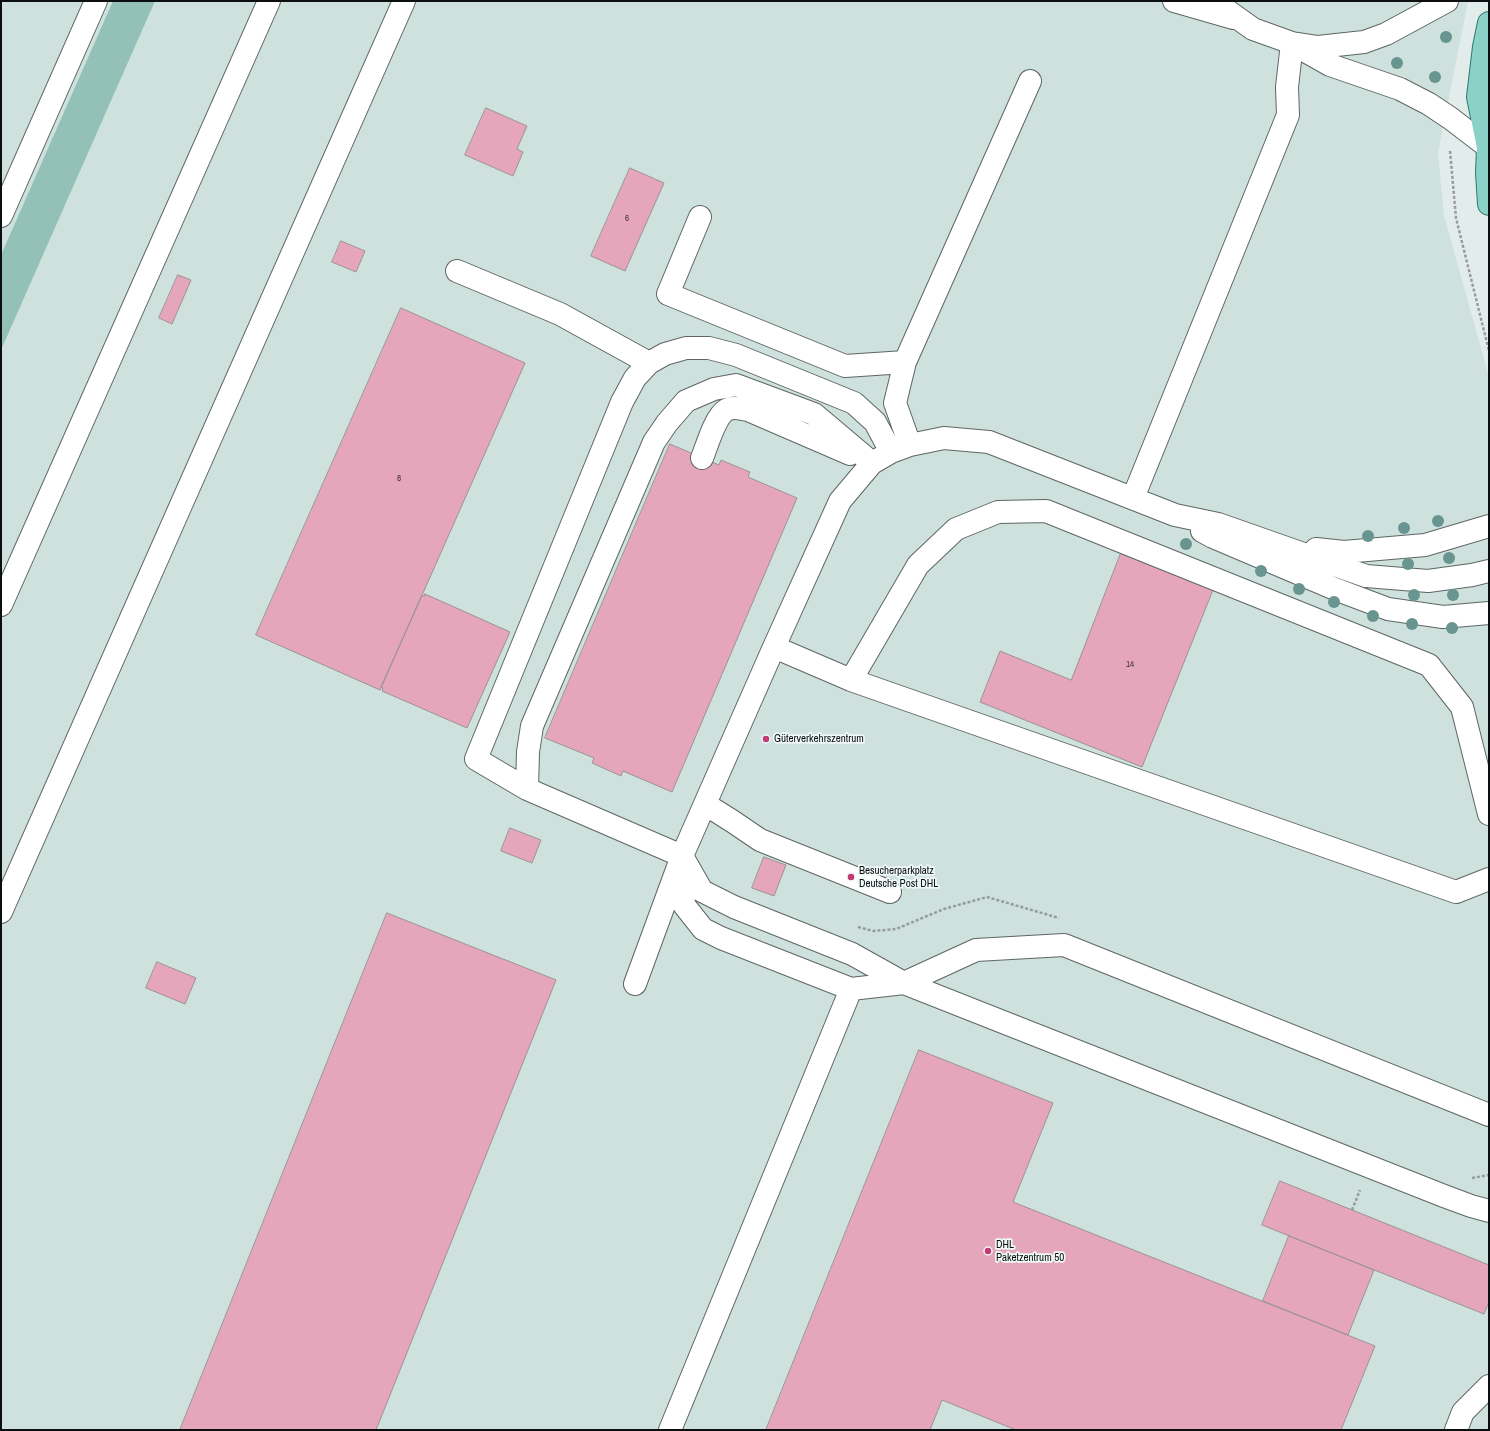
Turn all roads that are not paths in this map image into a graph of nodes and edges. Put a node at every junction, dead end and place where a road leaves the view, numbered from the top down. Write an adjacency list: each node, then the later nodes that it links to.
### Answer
1 (96, 1): 15 (lane)
2 (269, 1): 28 (lane)
3 (404, 1): 38 (lane)
4 (1174, 1): 8 (lane)
5 (1218, 1): 8 (lane)
6 (1427, 1): 9 (lane)
7 (1447, 1): 9 (lane)
8 (1238, 19): 11 (lane)
9 (1413, 20): 11 (lane)
10 (1489, 23): 13 (main road)
11 (1292, 43): 13 (lane); 23 (lane)
12 (1030, 81): 18 (lane)
13 (1489, 147): 14 (main road)
14 (1489, 204)
15 (1, 216)
16 (700, 217): 18 (lane)
17 (457, 271): 19 (lane)
18 (905, 362): 20 (lane)
19 (649, 363): 20 (lane); 32 (lane)
20 (901, 448): 22 (lane); 23 (lane)
21 (702, 458): 22 (lane)
22 (872, 463): 30 (lane); 32 (lane)
23 (1133, 498): 24 (lane)
24 (1175, 515): 26 (lane); 29 (lane)
25 (1489, 526): 26 (lane)
26 (1279, 545): 27 (lane)
27 (1489, 571)
28 (1, 605)
29 (1489, 613)
30 (774, 647): 31 (lane); 33 (lane)
31 (851, 680): 34 (lane); 36 (lane)
32 (527, 789): 35 (lane)
33 (705, 804): 35 (lane); 37 (lane)
34 (1489, 814)
35 (682, 856): 39 (lane); 40 (lane); 41 (lane)
36 (1489, 880)
37 (890, 892)
38 (1, 912)
39 (904, 982): 41 (lane); 42 (lane); 43 (lane)
40 (635, 984)
41 (851, 989): 45 (lane)
42 (1489, 1115)
43 (1489, 1211)
44 (1489, 1386): 46 (lane)
45 (670, 1430)
46 (1456, 1430)

